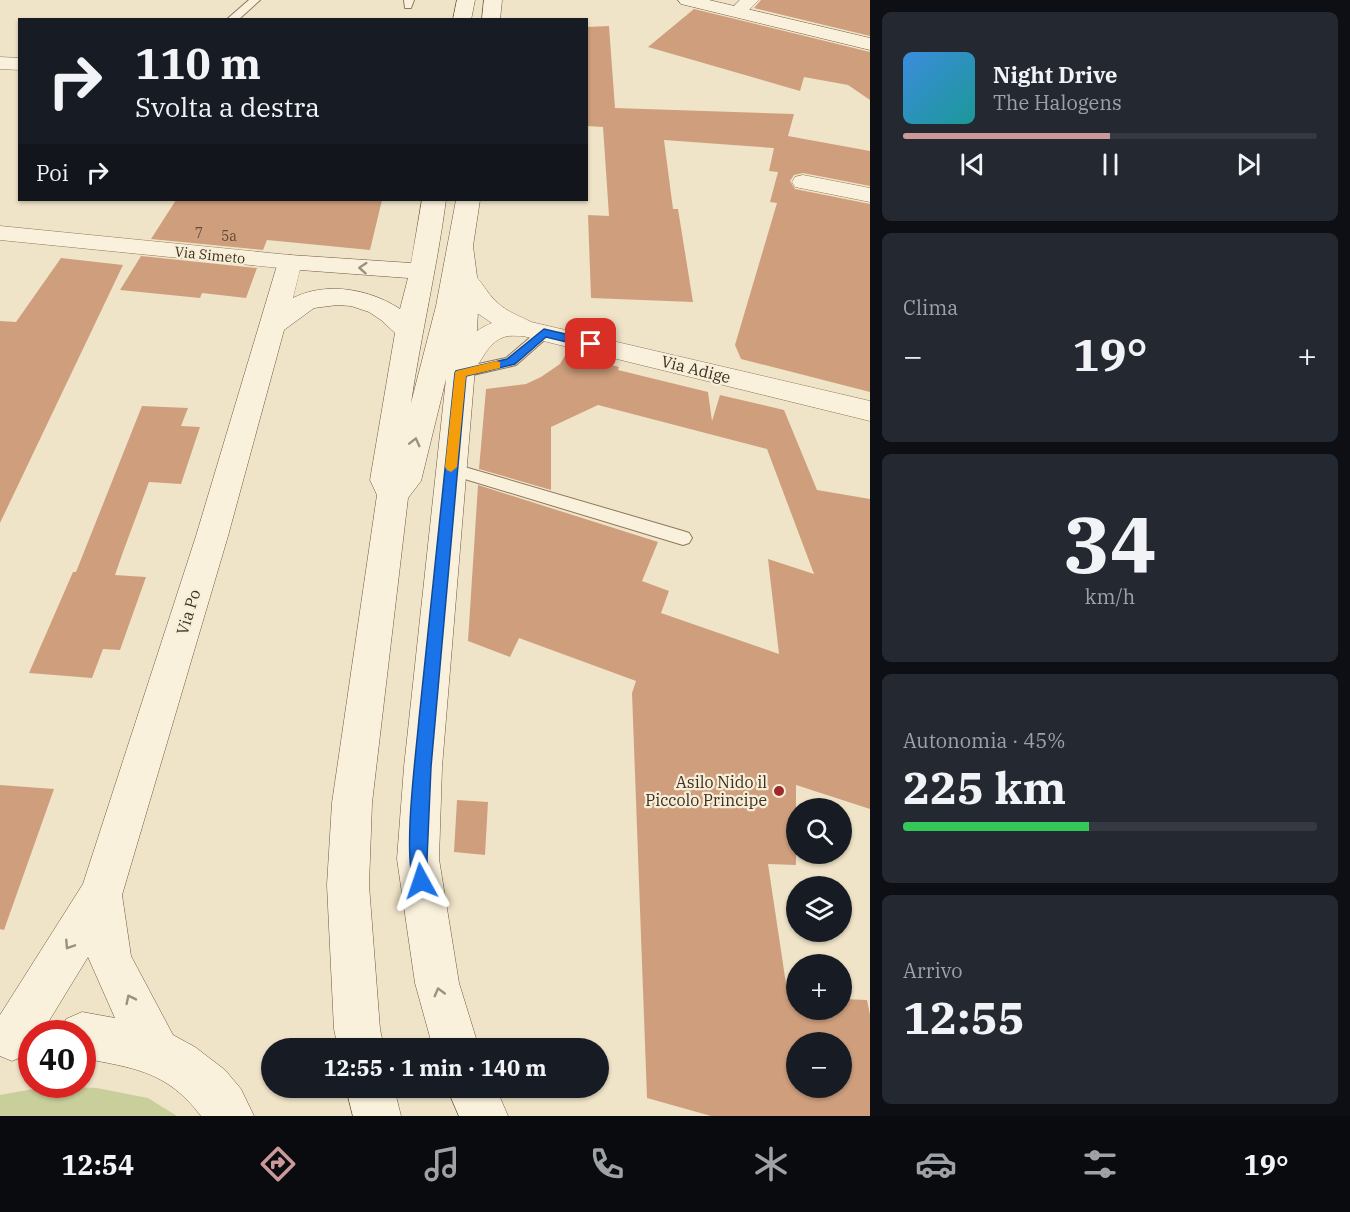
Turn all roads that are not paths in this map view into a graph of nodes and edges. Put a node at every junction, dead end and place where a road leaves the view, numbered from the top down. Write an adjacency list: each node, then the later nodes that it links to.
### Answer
1 (255, 0): 6 (lane)
2 (466, 0): 7 (street)
3 (493, 0): 8 (street)
4 (687, 0): 5 (street)
5 (744, 6): 9 (street)
6 (233, 18)
7 (462, 18)
8 (490, 18)
9 (870, 44)
10 (0, 63): 11 (street)
11 (18, 64)
12 (803, 182): 13 (street)
13 (870, 195)
14 (434, 201): 19 (street)
15 (468, 201): 18 (street)
16 (0, 233): 17 (street, Via Simeto)
17 (290, 262): 19 (street, Via Simeto, one-way to 17); 20 (street); 21 (street, Via Po)
18 (463, 263): 22 (street, Via Adige); 24 (street); 27 (street, one-way to 18)
19 (421, 271): 23 (street)
20 (357, 301): 21 (street); 23 (street)
21 (271, 327): 29 (street, Via Po)
22 (533, 330): 24 (street, Via Adige); 25 (street, Via Adige)
23 (408, 333): 27 (street)
24 (461, 371): 26 (street)
25 (870, 411)
26 (451, 469): 28 (lane); 32 (street, one-way to 26)
27 (393, 495): 31 (street)
28 (683, 538)
29 (101, 895): 33 (street, Via Po, one-way to 33); 34 (street, Via Po, one-way to 29)
30 (96, 1038): 34 (street)
31 (359, 1038)
32 (453, 1038)
33 (14, 1040)
34 (156, 1052): 36 (street)
35 (372, 1098): 37 (street)
36 (230, 1116)
37 (377, 1116)

